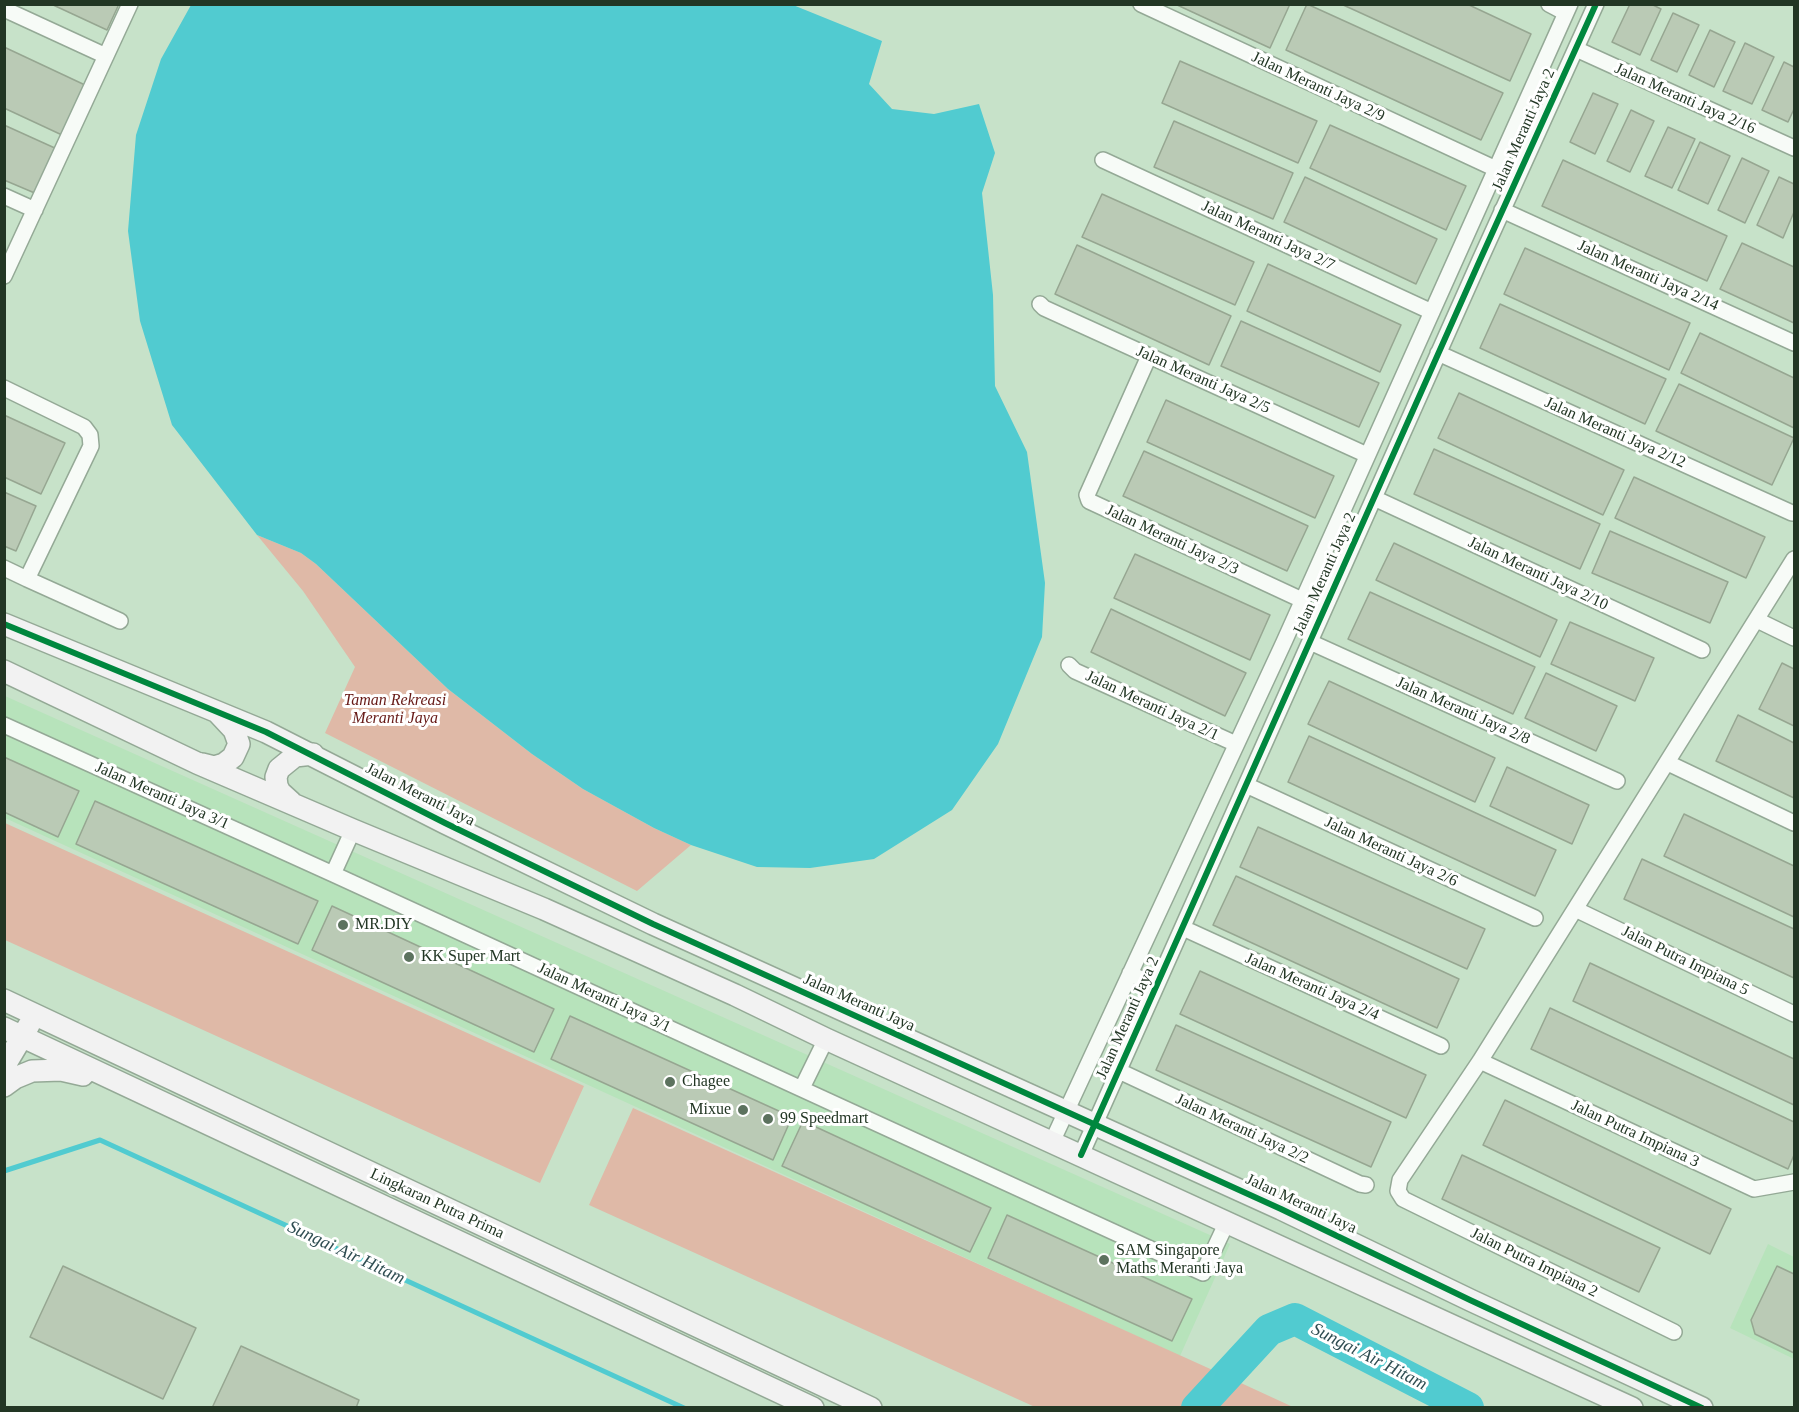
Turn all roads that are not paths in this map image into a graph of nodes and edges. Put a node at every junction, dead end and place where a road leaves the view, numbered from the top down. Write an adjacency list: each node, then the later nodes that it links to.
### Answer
1 (130, 4): 8 (street)
2 (1141, 4): 11 (street, Jalan Meranti Jaya 2/9)
3 (1549, 4): 6 (street)
4 (1596, 4): 7 (street, Jalan Meranti Jaya 2)
5 (4, 9): 8 (street)
6 (1568, 9): 11 (street, Jalan Meranti Jaya 2)
7 (1576, 49): 9 (street, Jalan Meranti Jaya 2/16); 14 (street, Jalan Meranti Jaya 2)
8 (106, 56): 13 (street)
9 (1794, 148)
10 (1103, 160): 17 (street, Jalan Meranti Jaya 2/7)
11 (1496, 169): 17 (street, Jalan Meranti Jaya 2)
12 (4, 196): 13 (street)
13 (35, 210): 15 (street)
14 (1502, 210): 18 (street, Jalan Meranti Jaya 2/14); 19 (street, Jalan Meranti Jaya 2)
15 (4, 276)
16 (1040, 304): 20 (street, Jalan Meranti Jaya 2/5)
17 (1432, 312): 22 (street, Jalan Meranti Jaya 2)
18 (1794, 343)
19 (1438, 353): 23 (street, Jalan Meranti Jaya 2); 26 (street, Jalan Meranti Jaya 2/12)
20 (1149, 356): 24 (street, Jalan Meranti Jaya 2/5); 30 (street, Jalan Meranti Jaya 2/3)
21 (4, 388): 29 (street)
22 (1384, 417): 23 (street); 24 (street, Jalan Meranti Jaya 2)
23 (1406, 426): 25 (street, Jalan Meranti Jaya 2)
24 (1367, 455): 30 (street, Jalan Meranti Jaya 2)
25 (1374, 498): 35 (street, Jalan Meranti Jaya 2); 36 (street, Jalan Meranti Jaya 2/10)
26 (1792, 513)
27 (1794, 559): 31 (street)
28 (4, 568): 29 (street)
29 (27, 579): 32 (street)
30 (1302, 600): 39 (street, Jalan Meranti Jaya 2)
31 (1757, 620): 34 (street); 46 (street)
32 (120, 621)
33 (4, 624): 40 (street, Jalan Meranti Jaya)
34 (1794, 638)
35 (1310, 642): 41 (street, Jalan Meranti Jaya 2); 47 (street, Jalan Meranti Jaya 2/8)
36 (1702, 651)
37 (1069, 665): 43 (street, Jalan Meranti Jaya 2/1)
38 (4, 671): 45 (street)
39 (1257, 699): 41 (street); 43 (street, Jalan Meranti Jaya 2)
40 (214, 710): 44 (street, Jalan Meranti Jaya); 45 (street)
41 (1280, 710): 48 (street, Jalan Meranti Jaya 2)
42 (4, 725): 52 (street, Jalan Meranti Jaya 3/1)
43 (1236, 744): 56 (street, Jalan Meranti Jaya 2)
44 (313, 754): 49 (street); 70 (street, Jalan Meranti Jaya)
45 (197, 763): 49 (street)
46 (1668, 763): 50 (street); 53 (street)
47 (1617, 781)
48 (1246, 785): 54 (street, Jalan Meranti Jaya 2/6); 55 (street, Jalan Meranti Jaya 2)
49 (294, 804): 51 (street)
50 (1794, 823)
51 (353, 830): 52 (street); 62 (street)
52 (333, 874): 69 (street, Jalan Meranti Jaya 3/1)
53 (1575, 909): 60 (street, Jalan Putra Impiana 5); 64 (street)
54 (1535, 918)
55 (1182, 928): 57 (street, Jalan Meranti Jaya 2); 63 (street, Jalan Meranti Jaya 2/4)
56 (1130, 973): 57 (street); 70 (street, Jalan Meranti Jaya 2)
57 (1156, 987): 66 (street, Jalan Meranti Jaya 2)
58 (6, 1003): 59 (street, Lingkaran Putra Prima)
59 (35, 1014): 61 (street); 80 (street, Lingkaran Putra Prima)
60 (1794, 1014)
61 (13, 1033): 65 (street); 67 (street, Lingkaran Putra Prima)
62 (826, 1039): 69 (street); 72 (street)
63 (1441, 1046)
64 (1480, 1061): 74 (street, Jalan Putra Impiana 3); 77 (street, Jalan Putra Impiana 2)
65 (4, 1067)
66 (1119, 1071): 71 (street, Jalan Meranti Jaya 2); 75 (street, Jalan Meranti Jaya 2/2)
67 (124, 1085): 68 (street); 79 (street, Lingkaran Putra Prima)
68 (4, 1086)
69 (802, 1089): 76 (street, Jalan Meranti Jaya 3/1)
70 (1066, 1110): 71 (street, Jalan Meranti Jaya); 72 (street, Jalan Meranti Jaya 2)
71 (1095, 1124): 73 (street, Jalan Meranti Jaya 2); 78 (street, Jalan Meranti Jaya)
72 (1052, 1142): 73 (street)
73 (1082, 1155): 76 (street)
74 (1794, 1182)
75 (1366, 1185)
76 (1227, 1222): 81 (street)
77 (1674, 1332)
78 (1677, 1402): 82 (street, Jalan Meranti Jaya)
79 (813, 1407)
80 (870, 1407)
81 (1632, 1407)
82 (1702, 1407)

